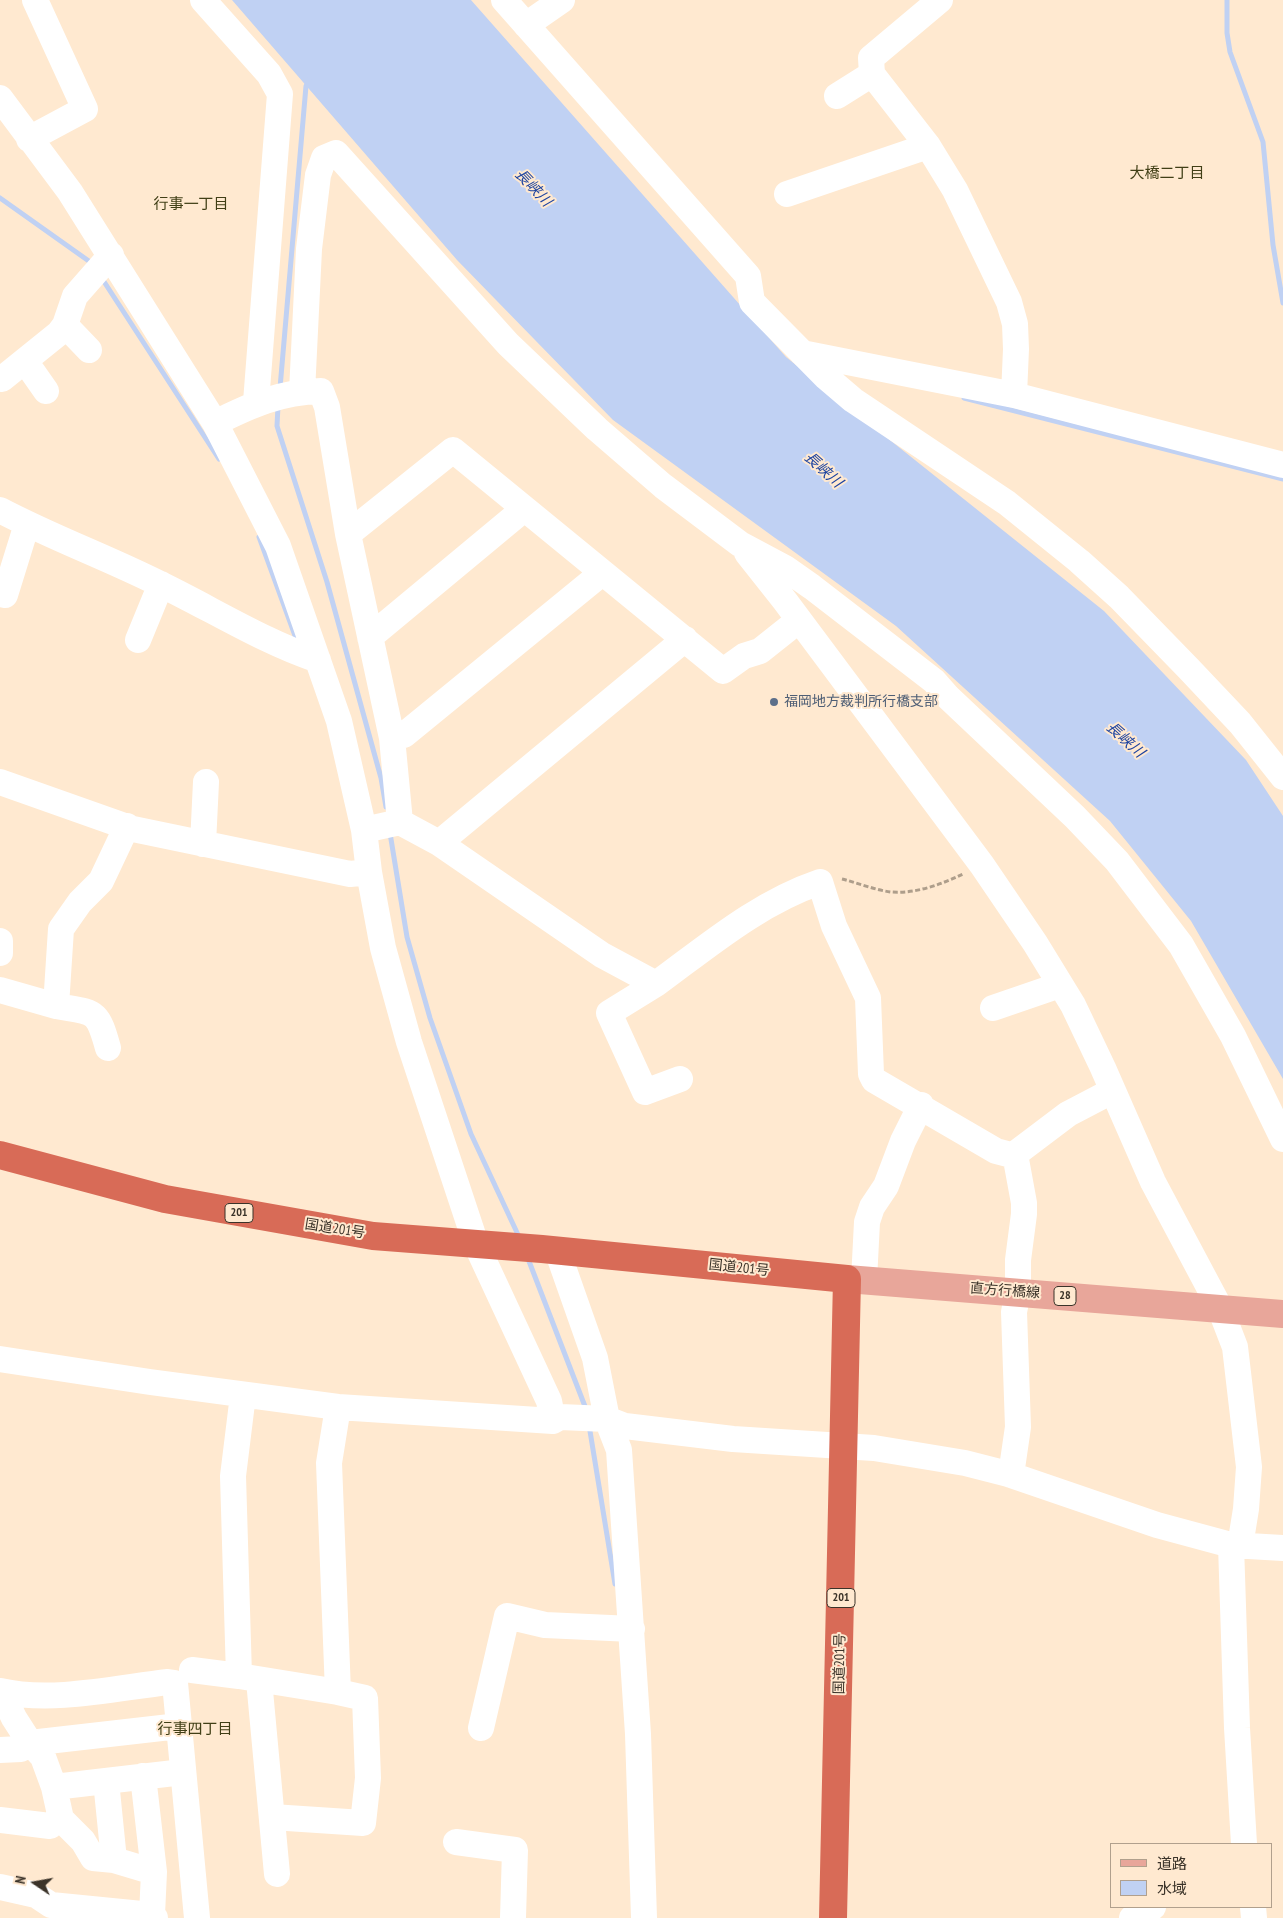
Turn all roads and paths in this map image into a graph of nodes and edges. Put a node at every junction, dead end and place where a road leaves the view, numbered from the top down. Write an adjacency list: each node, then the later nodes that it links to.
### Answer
1 (35, 0): 10 (street)
2 (204, 0): 22 (street)
3 (504, 0): 6 (street)
4 (562, 0): 6 (street)
5 (940, 0): 7 (street)
6 (526, 25): 16 (street)
7 (872, 74): 8 (street); 11 (street)
8 (837, 96)
9 (0, 98): 10 (street)
10 (30, 139): 13 (street)
11 (928, 146): 12 (street); 21 (street)
12 (787, 194)
13 (111, 255): 14 (street); 23 (street)
14 (64, 324): 15 (street); 17 (street)
15 (89, 350)
16 (802, 353): 21 (street); 40 (street)
17 (25, 361): 18 (street); 19 (street)
18 (2, 379)
19 (46, 391)
20 (302, 392): 22 (street); 28 (street); 29 (street)
21 (1014, 395): 24 (street)
22 (261, 401): 23 (street)
23 (215, 422): 38 (street)
24 (1283, 465)
25 (524, 508): 28 (street); 30 (street); 35 (street)
26 (0, 510): 27 (street)
27 (27, 524): 31 (street); 33 (street)
28 (348, 534): 35 (street)
29 (740, 544): 32 (street); 34 (street)
30 (602, 573): 36 (street); 39 (street)
31 (161, 584): 37 (street); 38 (street)
32 (812, 587): 34 (street); 62 (street)
33 (0, 594)
34 (792, 610): 36 (street); 48 (street)
35 (370, 638): 39 (street)
36 (685, 639): 46 (street)
37 (138, 640)
38 (318, 660): 45 (street)
39 (392, 738): 43 (street)
40 (1283, 777)
41 (0, 782): 44 (street)
42 (206, 782): 47 (street)
43 (400, 822): 45 (street); 46 (street)
44 (127, 826): 47 (street); 56 (street)
45 (368, 829): 49 (street)
46 (439, 842): 53 (street)
47 (203, 844): 49 (street)
48 (982, 865): 50 (path); 54 (street)
49 (368, 872): 65 (street)
50 (820, 882): 53 (street); 61 (street)
51 (0, 941): 52 (street)
52 (0, 953)
53 (656, 984): 59 (street)
54 (1060, 985): 57 (street); 60 (street)
55 (0, 990): 56 (street)
56 (56, 1006): 58 (street)
57 (993, 1008)
58 (108, 1048)
59 (680, 1079)
60 (1112, 1091): 64 (street); 69 (street)
61 (921, 1105): 64 (street); 67 (street)
62 (1283, 1139)
63 (0, 1156): 65 (highway, 国道201号 / 201)
64 (1015, 1156): 68 (street)
65 (480, 1244): 66 (highway, 国道201号 / 201); 74 (street)
66 (549, 1249): 67 (highway, 国道201号 / 201); 75 (street)
67 (856, 1279): 68 (main road, 直方行橋線 / 28); 76 (highway, 国道201号 / 201)
68 (1018, 1292): 69 (main road, 直方行橋線 / 28); 77 (street)
69 (1220, 1308): 70 (main road, 直方行橋線 / 28); 78 (street)
70 (1283, 1314)
71 (0, 1359): 72 (street)
72 (243, 1395): 73 (street); 82 (street)
73 (338, 1407): 74 (street); 84 (street)
74 (556, 1419): 75 (street)
75 (603, 1419): 76 (street); 80 (street)
76 (845, 1446): 77 (street); 109 (highway, 国道201号 / 201)
77 (1011, 1475): 78 (street)
78 (1235, 1545): 79 (street); 99 (street)
79 (1283, 1548)
80 (632, 1629): 86 (street); 108 (street)
81 (192, 1670): 82 (street)
82 (249, 1678): 84 (street); 94 (street)
83 (1, 1691): 85 (street); 87 (street)
84 (338, 1692): 94 (street)
85 (179, 1726): 87 (street); 89 (street)
86 (481, 1728)
87 (30, 1743): 88 (street); 92 (street)
88 (0, 1750)
89 (183, 1772): 90 (street); 93 (street)
90 (143, 1776): 91 (street); 96 (street)
91 (106, 1780): 92 (street); 100 (street)
92 (54, 1787): 100 (street)
93 (187, 1816): 96 (street); 106 (street)
94 (272, 1816): 102 (street)
95 (0, 1820): 97 (street)
96 (148, 1822): 101 (street)
97 (50, 1826)
98 (456, 1842): 107 (street)
99 (1244, 1843)
100 (114, 1860): 101 (street)
101 (154, 1872): 105 (street)
102 (277, 1874)
103 (0, 1887): 105 (street)
104 (1151, 1908): 110 (street)
105 (154, 1916)
106 (197, 1918)
107 (513, 1918)
108 (644, 1918)
109 (833, 1918)
110 (1132, 1918)

